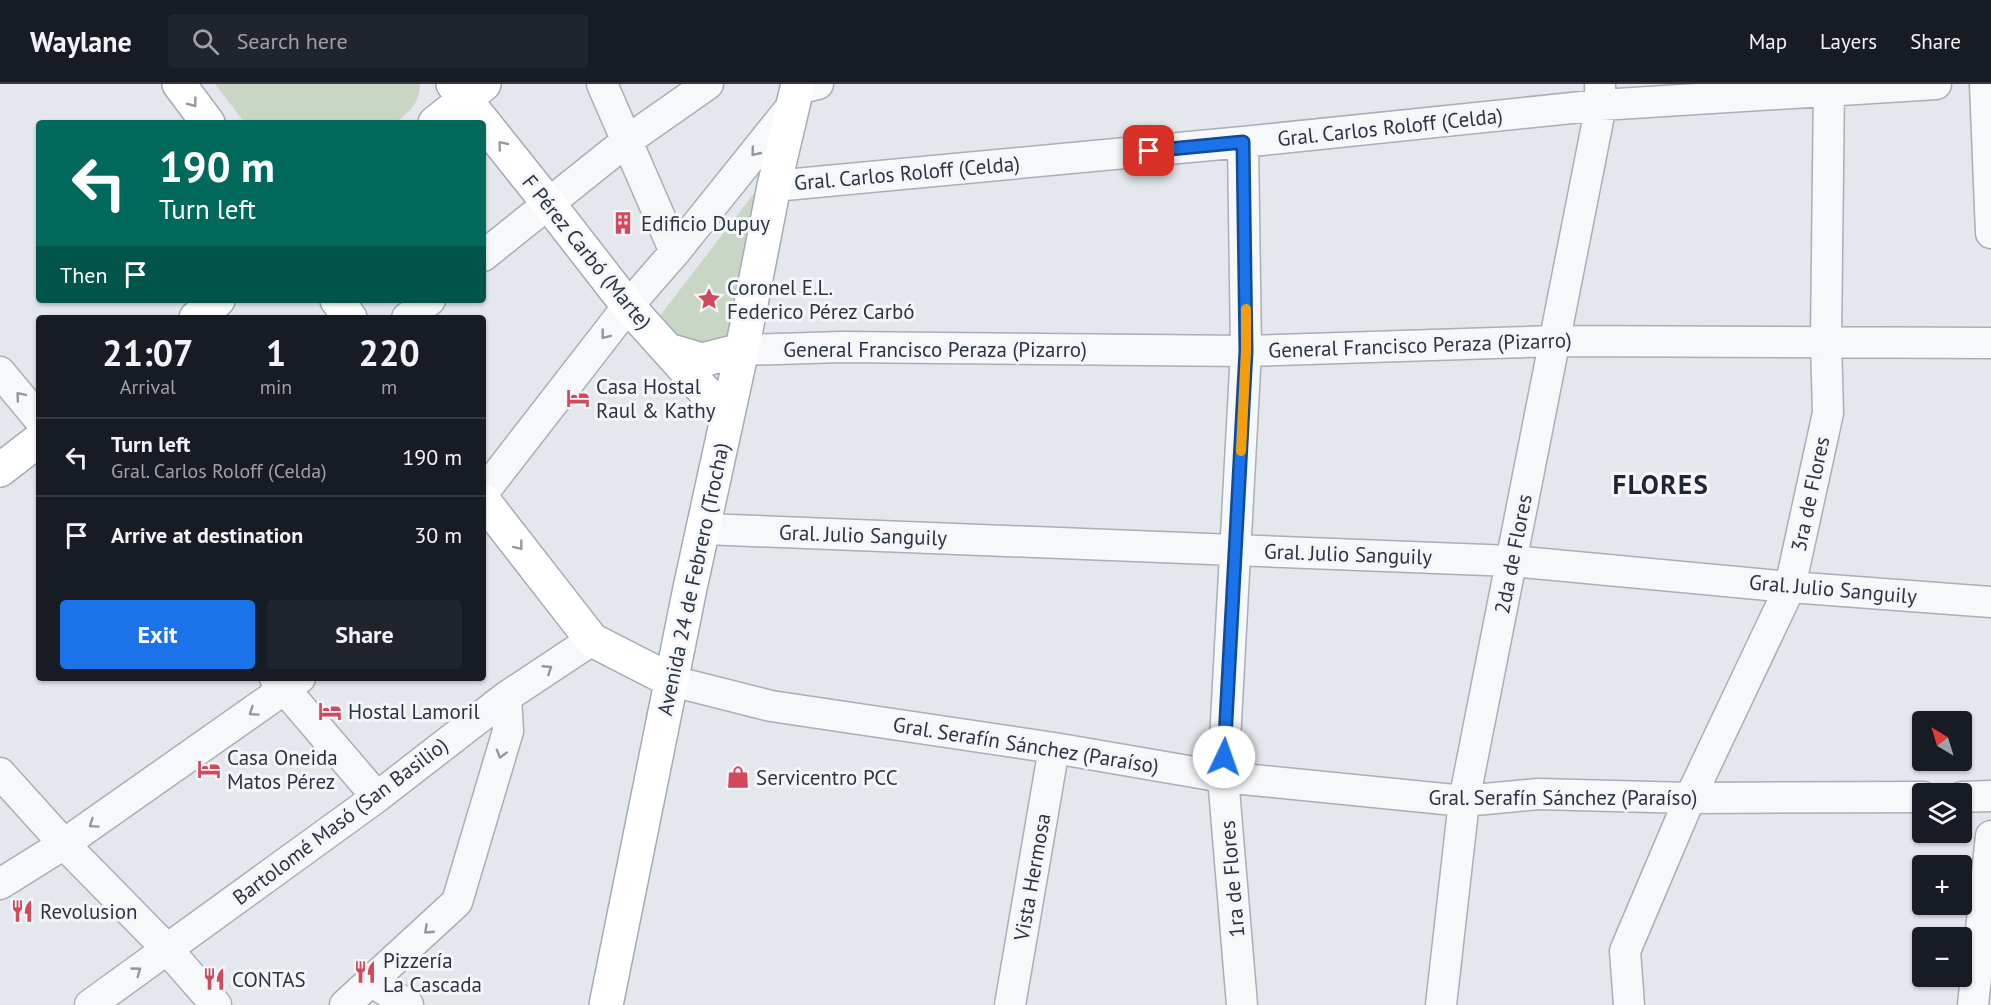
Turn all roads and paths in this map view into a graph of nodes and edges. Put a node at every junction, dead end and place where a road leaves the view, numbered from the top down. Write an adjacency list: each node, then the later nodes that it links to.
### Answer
1 (179, 84): 10 (main road, one-way to 10)
2 (602, 84): 12 (street)
3 (708, 84): 12 (street)
4 (1936, 84): 6 (street, Gral. Carlos Roloff (Celda))
5 (1985, 84): 16 (street)
6 (1829, 88): 9 (street, Gral. Carlos Roloff (Celda)); 25 (street, 3ra de Flores)
7 (467, 89): 11 (main road); 15 (main road, F Pérez Carbó (Marte), one-way to 7)
8 (801, 91): 14 (main road, Avenida 24 de Febrero (Trocha)); 17 (street, one-way to 17)
9 (1600, 94): 13 (street, Gral. Carlos Roloff (Celda)); 24 (street, 2da de Flores)
10 (206, 120)
11 (438, 120)
12 (628, 140): 15 (street); 17 (street)
13 (1243, 142): 14 (street, Gral. Carlos Roloff (Celda)); 29 (street, 1ra de Flores)
14 (774, 186): 28 (main road, Avenida 24 de Febrero (Trocha))
15 (549, 203): 18 (street); 21 (main road, F Pérez Carbó (Marte))
16 (1991, 233)
17 (675, 252): 21 (street)
18 (486, 254)
19 (214, 303): 22 (main road)
20 (426, 303): 23 (street)
21 (628, 306): 27 (main road, F Pérez Carbó (Marte)); 35 (street, one-way to 35)
22 (200, 315)
23 (412, 315)
24 (1554, 341): 25 (street, General Francisco Peraza (Pizarro)); 29 (street, General Francisco Peraza (Pizarro)); 39 (street, 2da de Flores)
25 (1826, 341): 26 (street, General Francisco Peraza (Pizarro)); 40 (street, 3ra de Flores)
26 (1991, 343)
27 (668, 350): 28 (main road); 32 (main road, F Pérez Carbó (Marte))
28 (742, 350): 29 (street, General Francisco Peraza (Pizarro)); 32 (main road, Avenida 24 de Febrero (Trocha))
29 (1246, 351): 38 (street, 1ra de Flores)
30 (0, 372): 31 (street, one-way to 30)
31 (36, 415)
32 (727, 416): 37 (main road, Avenida 24 de Febrero (Trocha))
33 (36, 443): 34 (main road)
34 (0, 470)
35 (486, 489)
36 (486, 504): 42 (main road, one-way to 42)
37 (704, 528): 38 (street, Gral. Julio Sanguily); 43 (main road, Avenida 24 de Febrero (Trocha))
38 (1237, 550): 39 (street, Gral. Julio Sanguily); 48 (street, 1ra de Flores)
39 (1512, 561): 40 (street, Gral. Julio Sanguily); 54 (street, 2da de Flores)
40 (1790, 587): 41 (street, Gral. Julio Sanguily); 53 (street, 3ra de Flores)
41 (1991, 602)
42 (592, 640): 43 (main road); 45 (street, Bartolomé Masó (San Basilio), one-way to 42)
43 (672, 681): 46 (street, Gral. Serafín Sánchez (Paraíso)); 64 (main road, Avenida 24 de Febrero (Trocha))
44 (287, 682): 52 (street); 56 (street, one-way to 56)
45 (506, 697): 52 (street, Bartolomé Masó (San Basilio)); 59 (street, one-way to 59)
46 (1054, 748): 48 (street, Gral. Serafín Sánchez (Paraíso)); 65 (street, Vista Hermosa)
47 (0, 773): 56 (street)
48 (1223, 777): 54 (street, Gral. Serafín Sánchez (Paraíso)); 66 (street, 1ra de Flores)
49 (1991, 796): 51 (street)
50 (1912, 797): 53 (street, Gral. Serafín Sánchez (Paraíso))
51 (1972, 797)
52 (377, 798): 58 (street, Bartolomé Masó (San Basilio))
53 (1690, 798): 54 (street, Gral. Serafín Sánchez (Paraíso)); 68 (street, 3ra de Flores)
54 (1464, 801): 67 (street, 2da de Flores)
55 (1991, 836): 69 (street)
56 (64, 844): 57 (street); 58 (street)
57 (0, 884)
58 (167, 949): 60 (street, Bartolomé Masó (San Basilio), one-way to 58); 61 (street)
59 (371, 981): 62 (street); 63 (street)
60 (90, 1005)
61 (216, 1005)
62 (345, 1005)
63 (408, 1005)
64 (606, 1005)
65 (1010, 1005)
66 (1242, 1005)
67 (1441, 1005)
68 (1629, 1005)
69 (1973, 1005)

